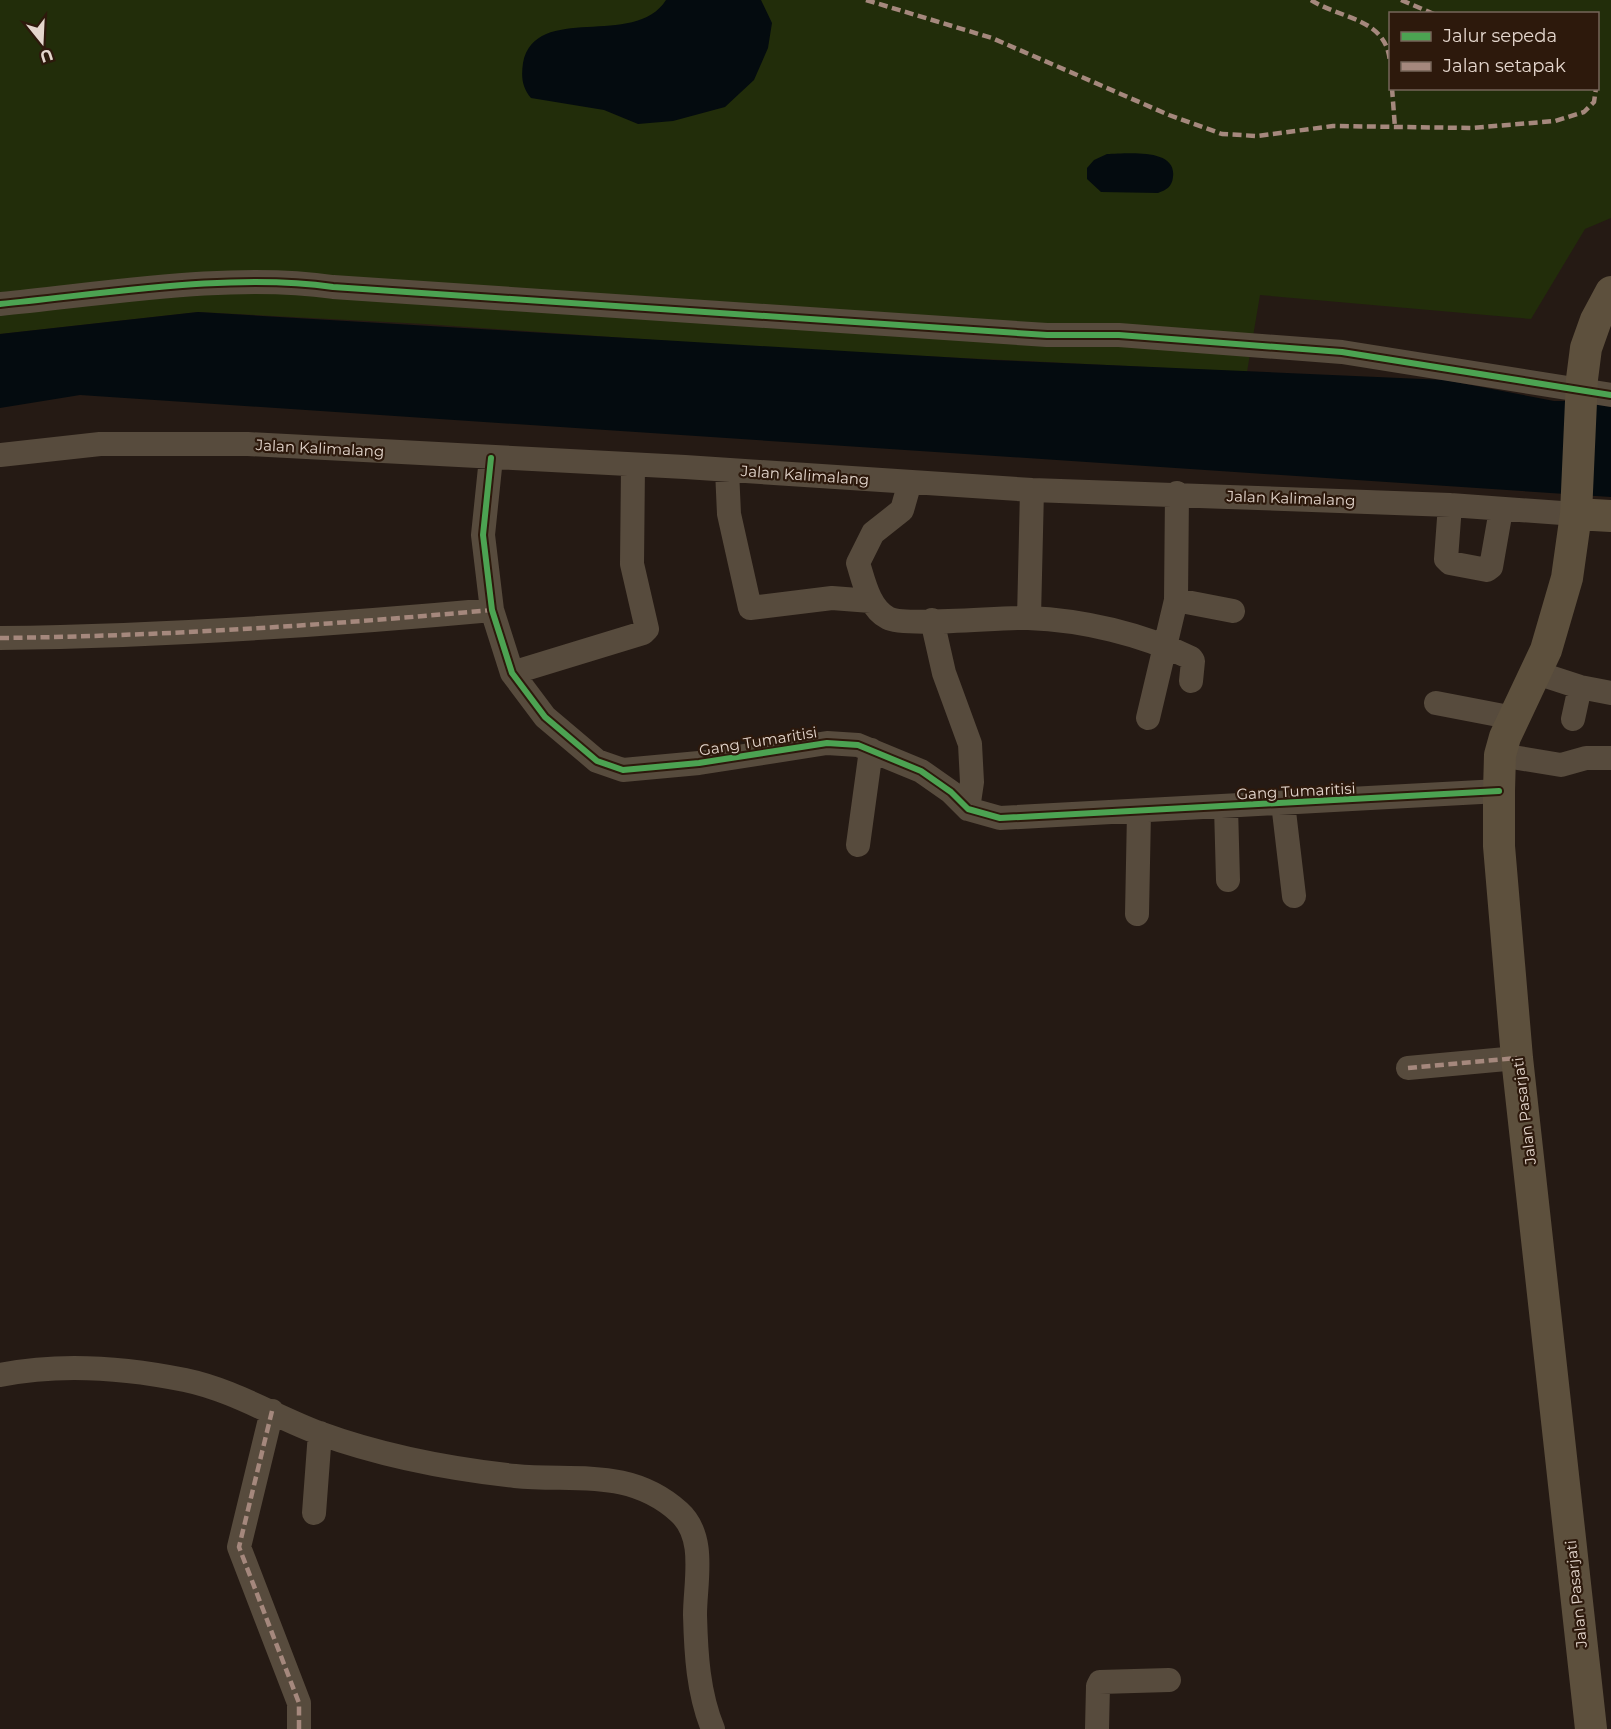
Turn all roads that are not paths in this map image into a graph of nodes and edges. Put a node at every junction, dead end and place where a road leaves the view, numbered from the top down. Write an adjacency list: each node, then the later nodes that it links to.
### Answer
1 (1611, 292): 3 (main road, Jalan Pasarjati)
2 (0, 304): 3 (street)
3 (1591, 395): 12 (main road, Jalan Pasarjati)
4 (0, 455): 5 (street, Jalan Kalimalang)
5 (491, 458): 6 (street, Jalan Kalimalang); 17 (street, Gang Tumaritisi)
6 (633, 466): 7 (street, Jalan Kalimalang); 23 (street)
7 (727, 470): 8 (street, Jalan Kalimalang); 16 (street)
8 (910, 483): 9 (street, Jalan Kalimalang); 16 (street)
9 (1032, 490): 10 (street, Jalan Kalimalang); 19 (street)
10 (1177, 493): 11 (street, Jalan Kalimalang); 15 (street)
11 (1450, 505): 13 (street, Jalan Kalimalang); 13 (street)
12 (1576, 509): 13 (street, Jalan Kalimalang); 14 (main road, Jalan Kalimalang); 24 (main road, Jalan Pasarjati)
13 (1501, 510)
14 (1611, 516)
15 (1176, 600): 18 (street); 22 (street)
16 (871, 601): 20 (street)
17 (492, 610): 21 (street); 23 (street, Gang Tumaritisi)
18 (1233, 611)
19 (1029, 618): 20 (street); 22 (street)
20 (932, 620): 38 (street)
21 (0, 638)
22 (1166, 646): 25 (street); 29 (street)
23 (512, 673): 32 (street, Gang Tumaritisi)
24 (1537, 673): 26 (street); 30 (main road, Jalan Pasarjati)
25 (1191, 681)
26 (1580, 687): 27 (street); 31 (street)
27 (1611, 693)
28 (1436, 703): 30 (street)
29 (1148, 718)
30 (1514, 718): 33 (main road, Jalan Pasarjati)
31 (1573, 720)
32 (871, 750): 38 (street, Gang Tumaritisi); 40 (street)
33 (1500, 755): 34 (street); 35 (main road, Jalan Pasarjati)
34 (1611, 758)
35 (1499, 791): 36 (street, Gang Tumaritisi); 44 (main road, Jalan Pasarjati)
36 (1283, 804): 37 (street, Gang Tumaritisi); 42 (street)
37 (1226, 807): 39 (street, Gang Tumaritisi); 41 (street)
38 (968, 809): 39 (street, Gang Tumaritisi)
39 (1139, 812): 43 (street)
40 (858, 845)
41 (1228, 880)
42 (1294, 896)
43 (1137, 914)
44 (1517, 1058): 45 (street); 54 (main road, Jalan Pasarjati)
45 (1408, 1068)
46 (0, 1375): 47 (street)
47 (272, 1411): 48 (street); 51 (street)
48 (320, 1433): 49 (street); 52 (street)
49 (314, 1513)
50 (1169, 1680): 53 (street)
51 (298, 1729)
52 (713, 1729)
53 (1097, 1729)
54 (1591, 1729)

